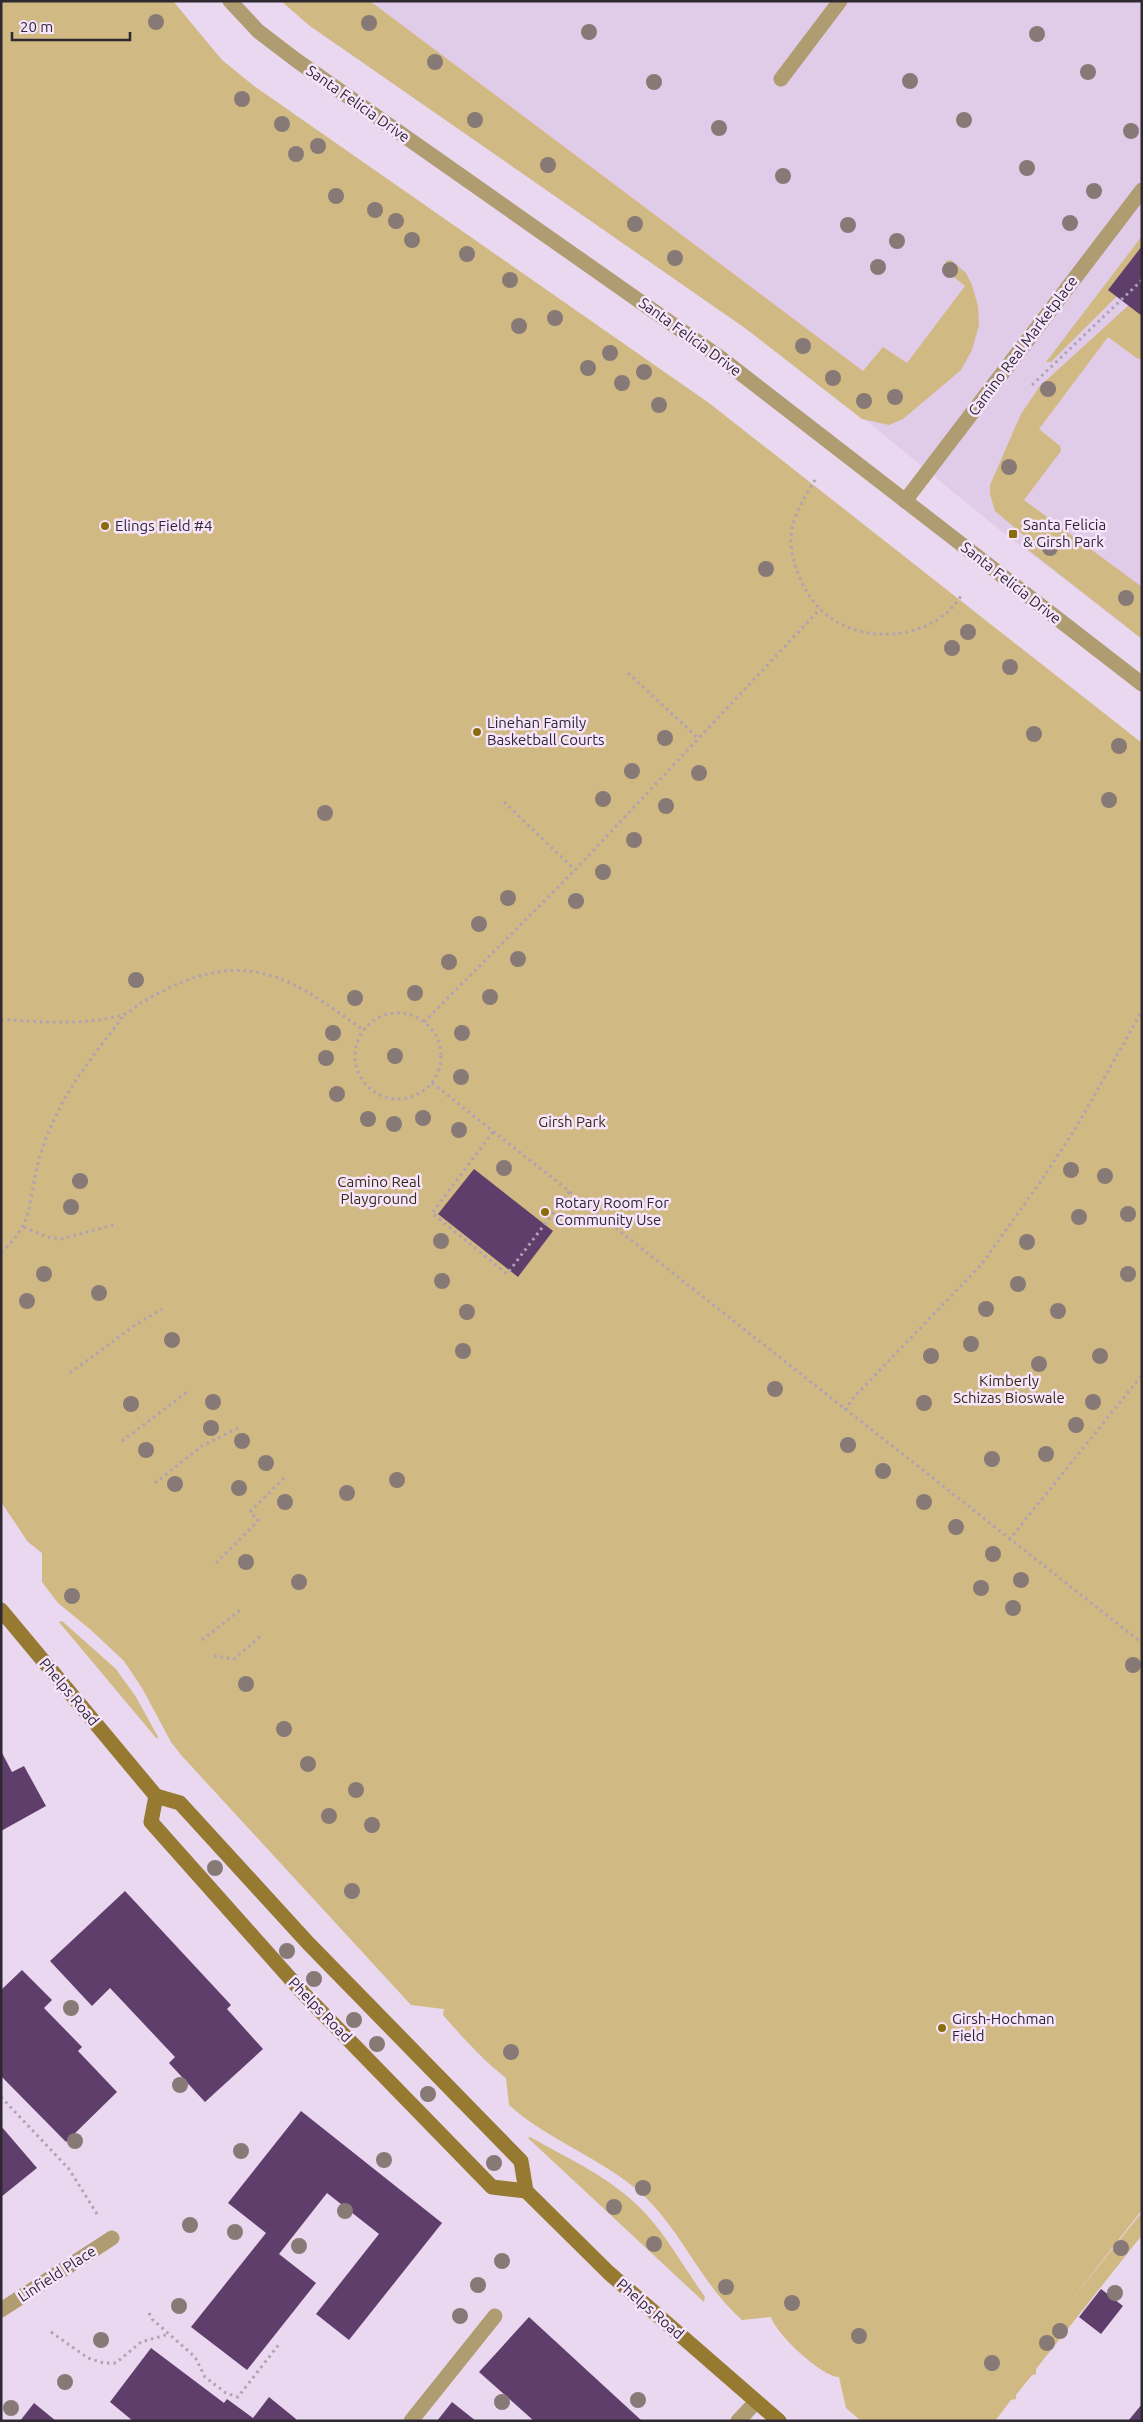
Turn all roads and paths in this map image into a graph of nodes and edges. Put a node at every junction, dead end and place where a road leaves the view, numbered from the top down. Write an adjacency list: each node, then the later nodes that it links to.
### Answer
1 (230, 1): 8 (street, Santa Felicia Drive)
2 (840, 1): 3 (street)
3 (781, 79)
4 (1142, 190): 8 (street, Camino Real Marketplace)
5 (1142, 280): 6 (path)
6 (1025, 392)
7 (815, 480): 10 (path)
8 (905, 501): 12 (street, Santa Felicia Drive)
9 (961, 596): 10 (path)
10 (820, 609): 13 (path)
11 (628, 673): 13 (path)
12 (1142, 684)
13 (699, 739): 15 (path)
14 (504, 802): 15 (path)
15 (574, 870): 19 (path)
16 (1142, 1011): 31 (path)
17 (125, 1014): 18 (path); 20 (path); 25 (path)
18 (1, 1019)
19 (424, 1022): 20 (path); 21 (path)
20 (362, 1029): 21 (path)
21 (432, 1083): 22 (path)
22 (492, 1132): 23 (path); 23 (path)
23 (569, 1192): 31 (path)
24 (117, 1224): 25 (path)
25 (24, 1227): 26 (path)
26 (1, 1252)
27 (162, 1309): 28 (path)
28 (70, 1373)
29 (1142, 1375): 36 (path)
30 (190, 1390): 33 (path)
31 (845, 1410): 36 (path)
32 (240, 1427): 35 (path)
33 (122, 1441)
34 (286, 1476): 37 (path)
35 (154, 1484)
36 (1009, 1540): 42 (path)
37 (216, 1563)
38 (243, 1608): 41 (path)
39 (1, 1610): 44 (street, Phelps Road)
40 (262, 1634): 43 (path)
41 (202, 1640)
42 (1142, 1643)
43 (214, 1656)
44 (156, 1796): 46 (street); 46 (street, Phelps Road)
45 (1, 2097): 47 (path)
46 (526, 2191): 54 (street, Phelps Road)
47 (112, 2238): 48 (street, Linfield Place)
48 (1, 2310)
49 (149, 2313): 52 (path)
50 (494, 2316): 55 (street)
51 (51, 2332): 52 (path)
52 (169, 2334): 53 (path)
53 (280, 2343)
54 (756, 2402): 56 (street); 57 (street, Phelps Road)
55 (411, 2421)
56 (738, 2421)
57 (779, 2421)

